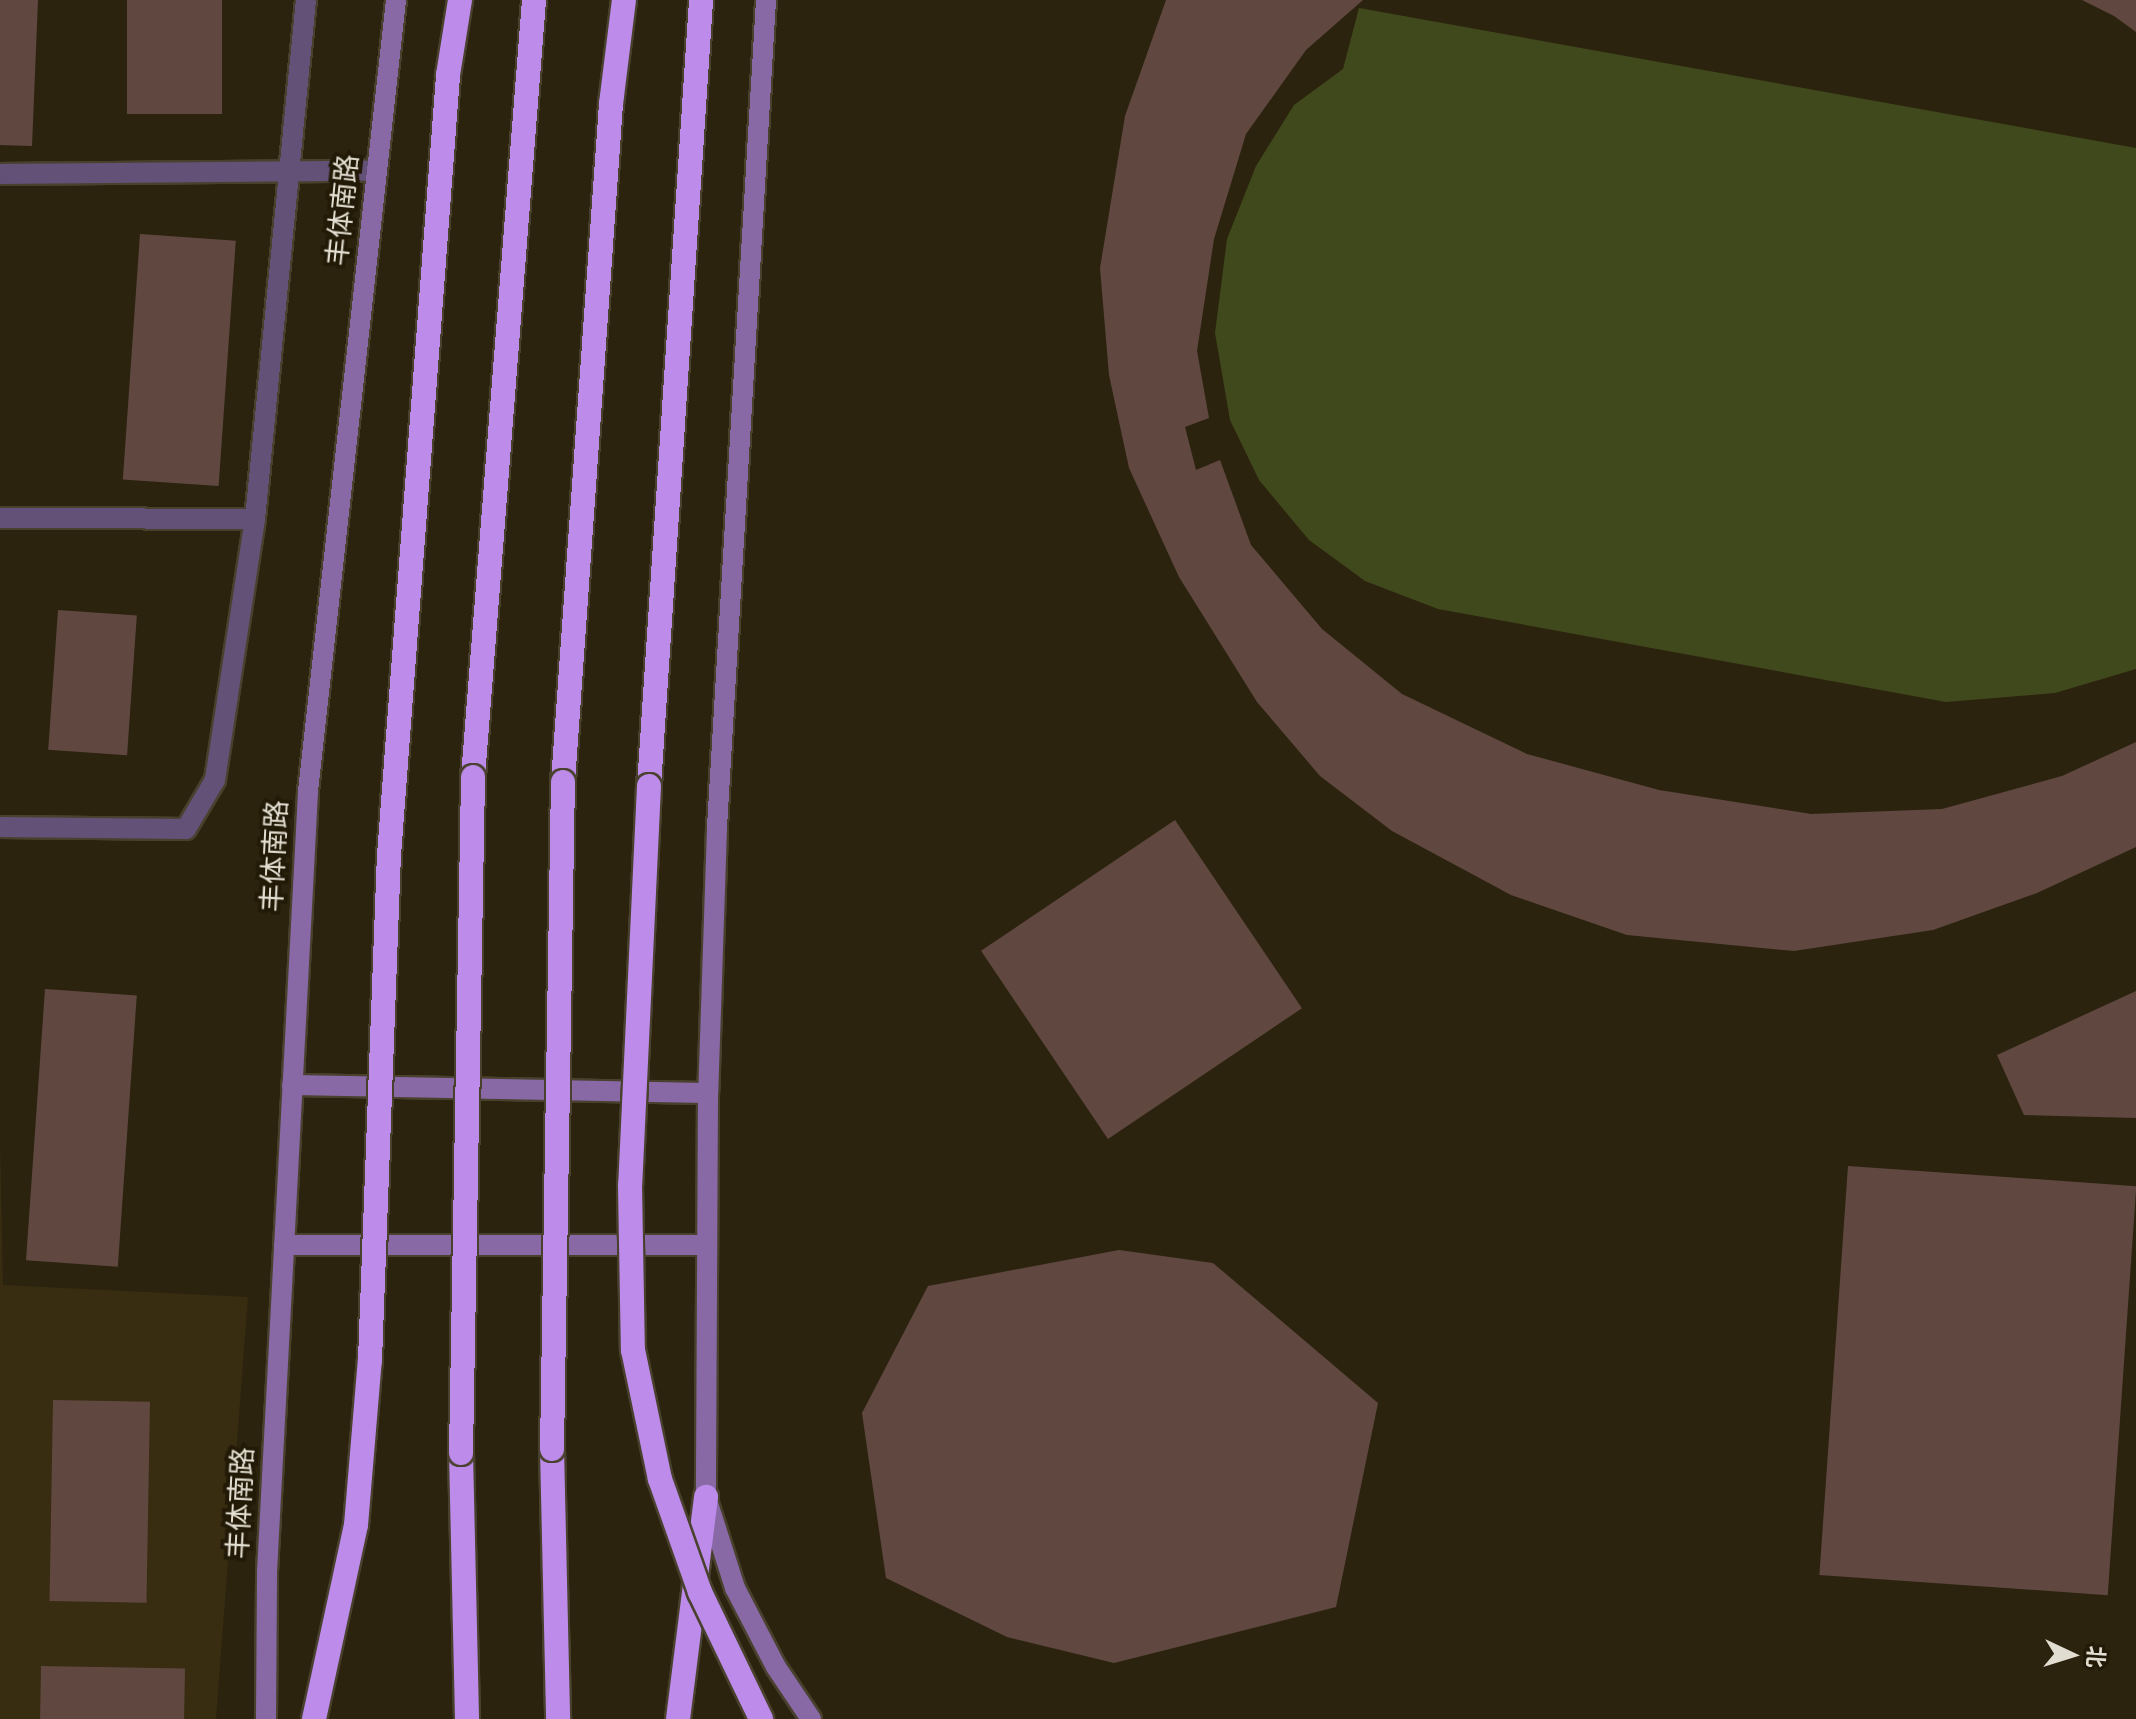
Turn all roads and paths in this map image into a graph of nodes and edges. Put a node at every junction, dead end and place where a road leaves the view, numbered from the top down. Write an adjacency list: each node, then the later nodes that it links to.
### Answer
1 (306, 0): 8 (street)
2 (396, 0): 9 (street, 丰体南路)
3 (460, 0): 20 (highway, bridge)
4 (534, 0): 21 (highway, bridge)
5 (624, 0): 22 (highway, bridge)
6 (701, 0): 24 (highway, bridge)
7 (766, 0): 15 (street)
8 (289, 170): 9 (street); 10 (street); 12 (street)
9 (377, 171): 14 (street, 丰体南路)
10 (0, 174)
11 (0, 518): 12 (street)
12 (255, 519): 13 (street)
13 (0, 827)
14 (292, 1085): 15 (street); 16 (street, 丰体南路)
15 (708, 1093): 17 (street)
16 (284, 1245): 17 (street); 19 (street, 丰体南路)
17 (706, 1245): 18 (street)
18 (706, 1497): 23 (highway); 25 (street)
19 (266, 1719)
20 (314, 1719)
21 (467, 1719)
22 (558, 1719)
23 (678, 1719)
24 (761, 1719)
25 (811, 1719)

